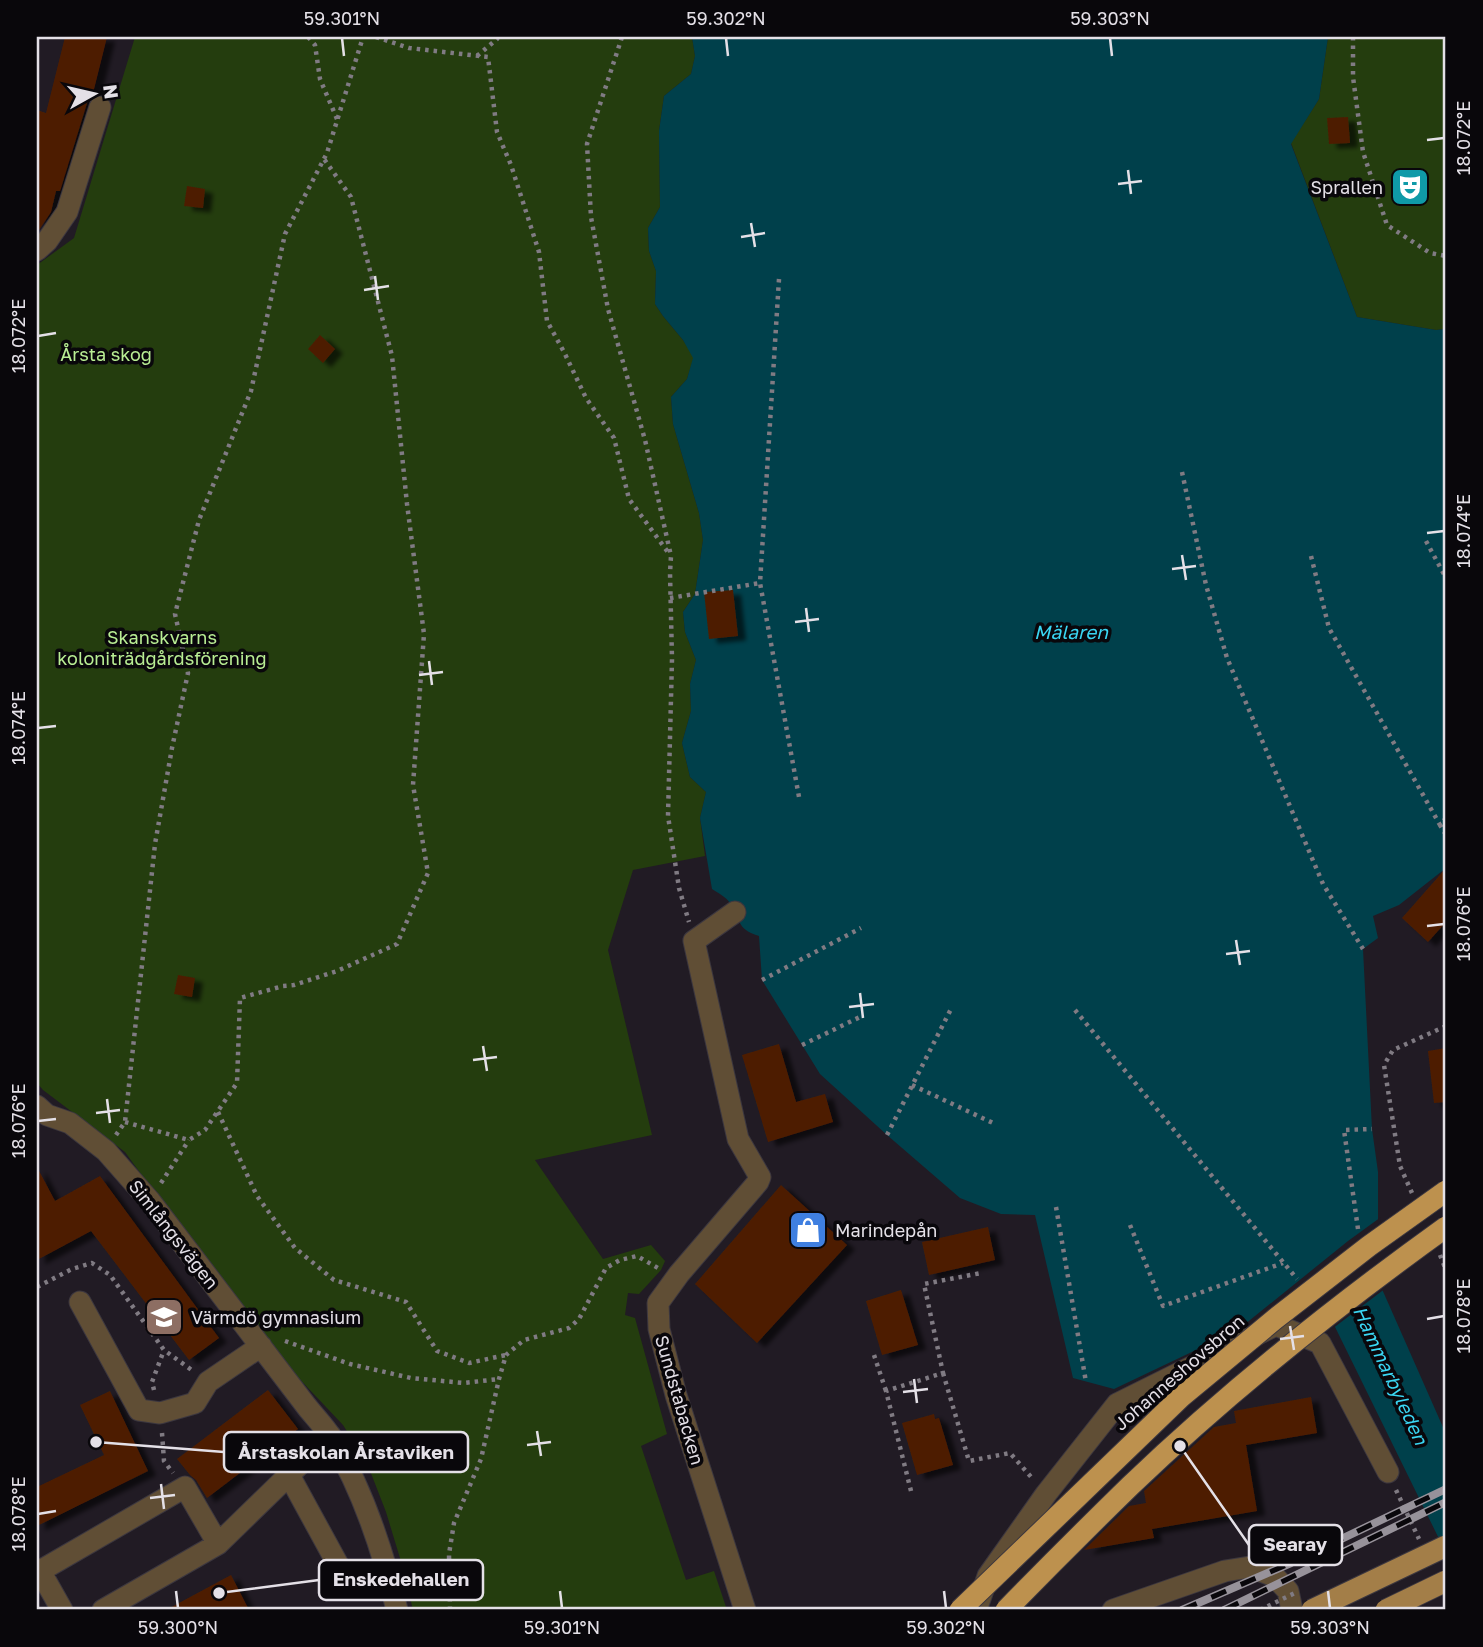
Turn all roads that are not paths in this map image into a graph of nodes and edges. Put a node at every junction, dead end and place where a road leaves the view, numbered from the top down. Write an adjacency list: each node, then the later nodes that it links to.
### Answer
1 (100, 107): 2 (street)
2 (37, 250)
3 (735, 912): 19 (street, Sundstabacken)
4 (37, 1106): 8 (street, Simlångsvägen)
5 (1446, 1191): 20 (highway, Johanneshovsbron, bridge)
6 (1446, 1227): 22 (highway, bridge)
7 (80, 1301): 8 (street)
8 (270, 1343): 9 (street, Simlångsvägen)
9 (330, 1435): 11 (street); 18 (street, Simlångsvägen)
10 (1388, 1472): 21 (street)
11 (289, 1475): 12 (street); 14 (street)
12 (218, 1544): 16 (street); 17 (street)
13 (1446, 1546): 25 (main road, bridge)
14 (342, 1572)
15 (1446, 1581): 26 (main road, bridge)
16 (62, 1610)
17 (103, 1610)
18 (397, 1610)
19 (745, 1610)
20 (960, 1610)
21 (976, 1610)
22 (1006, 1610)
23 (1113, 1610): 24 (street)
24 (1292, 1610)
25 (1312, 1610)
26 (1386, 1610)

